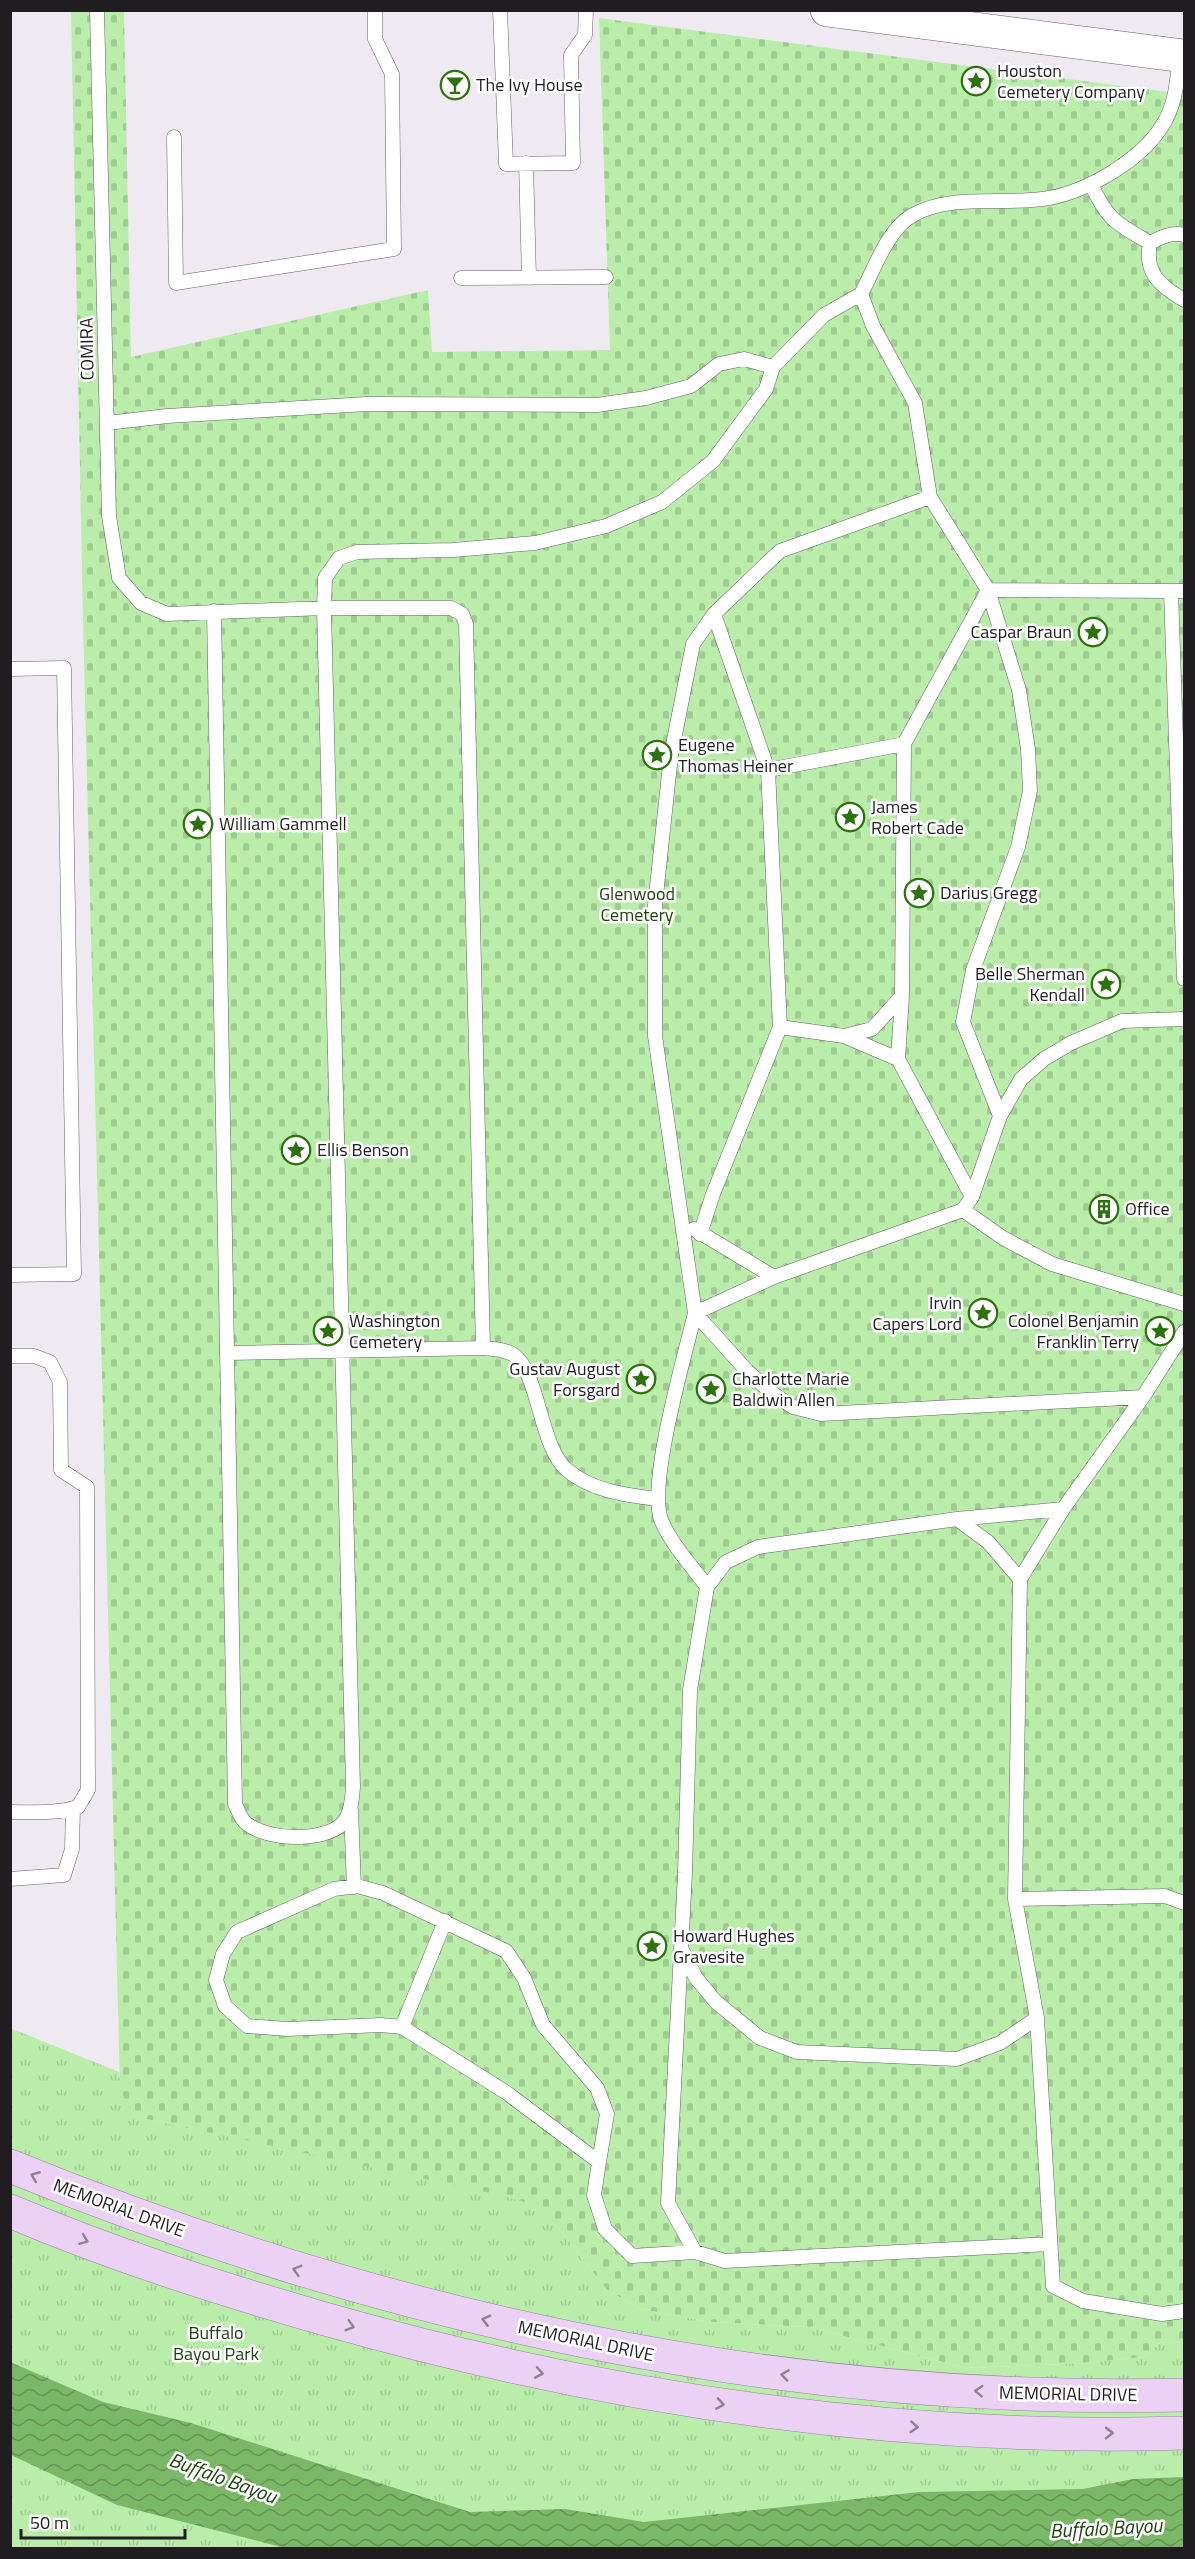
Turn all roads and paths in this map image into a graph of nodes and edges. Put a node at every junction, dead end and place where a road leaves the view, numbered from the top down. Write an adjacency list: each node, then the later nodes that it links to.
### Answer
1 (98, 10): 18 (lane, COMIRA)
2 (375, 10): 7 (lane)
3 (500, 10): 8 (lane)
4 (586, 10): 8 (lane)
5 (827, 10): 6 (main road)
6 (1182, 56): 9 (lane)
7 (174, 137)
8 (526, 163): 14 (lane)
9 (1091, 184): 11 (lane); 15 (lane)
10 (1185, 235): 11 (lane)
11 (1150, 243): 16 (lane)
12 (606, 277): 14 (lane)
13 (461, 278): 14 (lane)
14 (529, 278)
15 (861, 294): 17 (lane); 19 (lane)
16 (1185, 300)
17 (773, 368): 18 (lane); 22 (lane)
18 (107, 423): 23 (lane, COMIRA)
19 (930, 497): 20 (lane); 24 (lane)
20 (988, 590): 21 (lane); 26 (lane); 34 (lane)
21 (1178, 591): 28 (lane)
22 (324, 608): 23 (lane, COMIRA); 44 (lane, COMIRA); 45 (lane)
23 (214, 611): 46 (lane)
24 (714, 614): 27 (lane); 37 (lane)
25 (10, 669): 39 (lane)
26 (904, 744): 27 (lane); 29 (lane)
27 (768, 770): 31 (lane)
28 (1185, 979)
29 (902, 996): 32 (lane); 33 (lane)
30 (1185, 1019): 34 (lane)
31 (780, 1027): 32 (lane); 38 (lane)
32 (844, 1036): 33 (lane)
33 (898, 1059): 35 (lane)
34 (1000, 1116): 35 (lane)
35 (972, 1197): 36 (lane)
36 (963, 1210): 40 (lane); 41 (lane)
37 (682, 1218): 38 (lane); 42 (lane)
38 (700, 1234): 40 (lane)
39 (10, 1275)
40 (774, 1277): 42 (lane)
41 (1185, 1304)
42 (695, 1313): 48 (lane); 49 (lane)
43 (1185, 1332): 48 (lane)
44 (483, 1348): 45 (lane); 49 (lane)
45 (343, 1350): 46 (lane); 55 (lane)
46 (228, 1353): 55 (lane)
47 (10, 1356): 54 (lane)
48 (1143, 1397): 50 (lane)
49 (657, 1498): 53 (lane)
50 (1063, 1509): 51 (lane); 52 (lane)
51 (957, 1519): 52 (lane); 53 (lane)
52 (1020, 1579): 59 (lane)
53 (707, 1587): 62 (lane)
54 (73, 1808): 56 (lane); 57 (lane)
55 (351, 1808): 58 (lane)
56 (10, 1812)
57 (10, 1879)
58 (354, 1887): 61 (lane); 64 (lane)
59 (1016, 1899): 60 (lane); 63 (lane)
60 (1185, 1903)
61 (445, 1921): 64 (lane); 65 (lane)
62 (682, 1950): 63 (lane); 69 (lane)
63 (1037, 2018): 68 (lane)
64 (402, 2027): 65 (lane)
65 (599, 2162): 69 (lane)
66 (10, 2166): 71 (main road, MEMORIAL DRIVE, one-way to 66)
67 (10, 2211): 72 (main road, one-way to 72)
68 (1050, 2244): 69 (lane); 70 (lane)
69 (696, 2252)
70 (1185, 2311)
71 (1185, 2395)
72 (1185, 2433)

